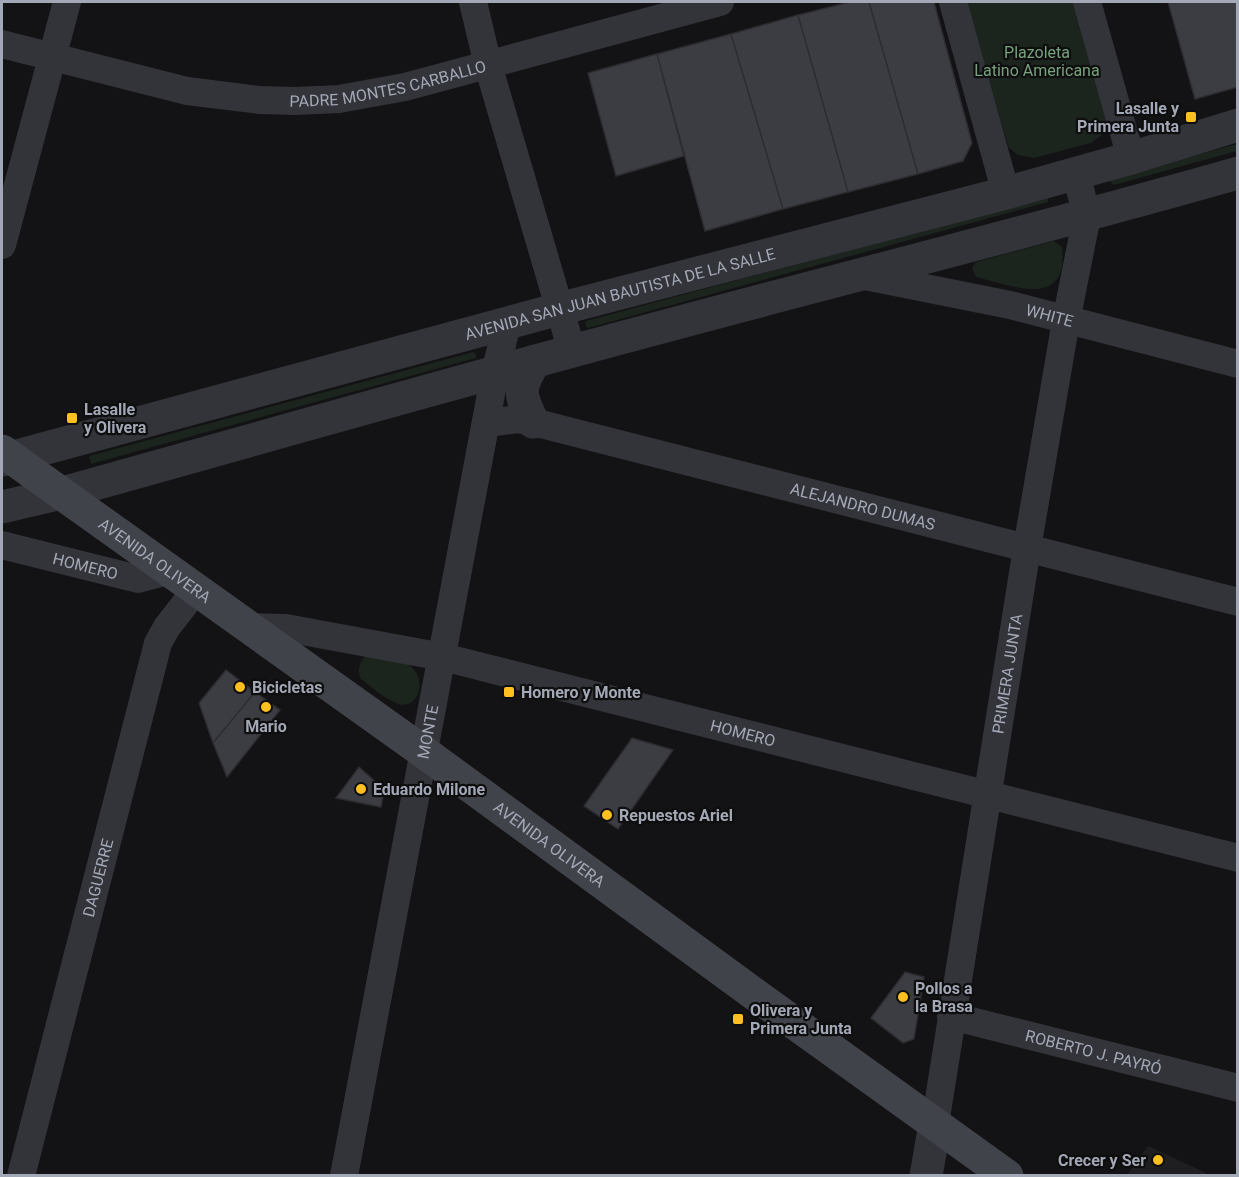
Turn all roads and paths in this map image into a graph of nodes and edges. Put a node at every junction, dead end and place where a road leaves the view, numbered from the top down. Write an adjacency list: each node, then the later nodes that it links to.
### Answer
1 (67, 2): 7 (street)
2 (473, 2): 8 (street)
3 (720, 2): 8 (street, PADRE MONTES CARBALLO)
4 (954, 2): 13 (street)
5 (1087, 2): 10 (street)
6 (2, 44): 7 (street)
7 (52, 57): 8 (street, PADRE MONTES CARBALLO); 15 (street)
8 (488, 65): 17 (street)
9 (1238, 125): 10 (street, AVENIDA SAN JUAN BAUTISTA DE LA SALLE)
10 (1131, 158): 12 (street, AVENIDA SAN JUAN BAUTISTA DE LA SALLE)
11 (1238, 173): 14 (street)
12 (1076, 174): 13 (street, AVENIDA SAN JUAN BAUTISTA DE LA SALLE); 14 (street, PRIMERA JUNTA)
13 (1006, 193): 17 (street, AVENIDA SAN JUAN BAUTISTA DE LA SALLE)
14 (1087, 216): 16 (street); 18 (street, PRIMERA JUNTA)
15 (2, 245)
16 (858, 274): 18 (street, WHITE); 20 (street)
17 (559, 309): 19 (street, AVENIDA SAN JUAN BAUTISTA DE LA SALLE); 20 (street)
18 (1066, 321): 22 (street, WHITE); 30 (street, PRIMERA JUNTA)
19 (507, 324): 23 (street, MONTE); 26 (street, AVENIDA SAN JUAN BAUTISTA DE LA SALLE)
20 (572, 351): 21 (street)
21 (535, 362): 23 (street); 24 (street)
22 (1238, 364)
23 (495, 373): 25 (street, MONTE); 27 (street)
24 (533, 422): 25 (street, ALEJANDRO DUMAS); 30 (street, ALEJANDRO DUMAS)
25 (487, 423): 35 (street, MONTE)
26 (5, 456): 27 (main road, AVENIDA OLIVERA)
27 (62, 493): 28 (street); 31 (main road, AVENIDA OLIVERA)
28 (2, 507)
29 (2, 545): 31 (street, HOMERO)
30 (1027, 548): 33 (street, ALEJANDRO DUMAS); 37 (street, PRIMERA JUNTA)
31 (168, 571): 32 (main road, AVENIDA OLIVERA)
32 (195, 591): 34 (main road, AVENIDA OLIVERA); 42 (street, DAGUERRE)
33 (1238, 602)
34 (247, 627): 35 (street, HOMERO); 36 (main road, AVENIDA OLIVERA)
35 (443, 657): 36 (street, MONTE); 37 (street, HOMERO)
36 (425, 753): 41 (main road, AVENIDA OLIVERA); 43 (street, MONTE)
37 (987, 794): 38 (street, HOMERO); 39 (street, PRIMERA JUNTA)
38 (1238, 858)
39 (951, 1016): 40 (street, ROBERTO J. PAYRÓ); 41 (street, PRIMERA JUNTA)
40 (1238, 1088)
41 (935, 1124): 44 (street, PRIMERA JUNTA); 45 (main road, AVENIDA OLIVERA)
42 (21, 1176)
43 (344, 1176)
44 (926, 1176)
45 (1007, 1176)

